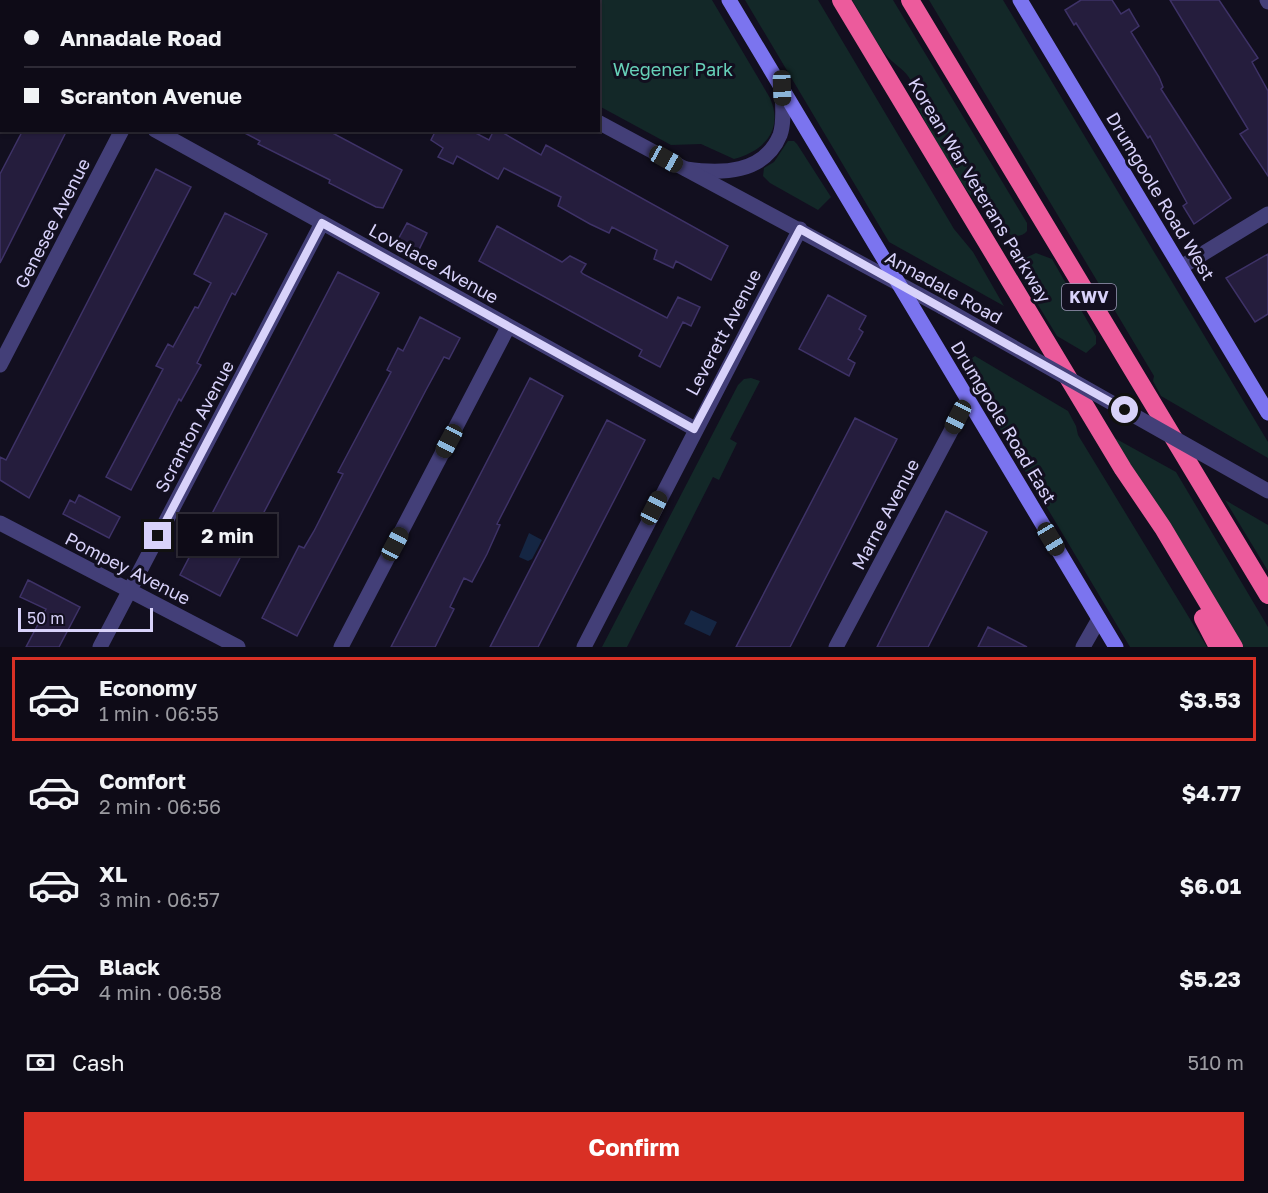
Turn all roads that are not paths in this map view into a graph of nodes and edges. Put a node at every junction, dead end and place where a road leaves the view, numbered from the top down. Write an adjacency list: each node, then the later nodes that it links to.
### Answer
1 (729, 0): 5 (main road, Drumgoole Road East)
2 (841, 0): 20 (highway, Korean War Veterans Parkway)
3 (910, 0): 24 (highway, KWV)
4 (1020, 0): 13 (main road, Drumgoole Road West)
5 (782, 88): 9 (street); 14 (main road, Drumgoole Road East)
6 (600, 123): 9 (street, Annadale Road)
7 (121, 132): 16 (street, Genesee Avenue)
8 (159, 132): 11 (street, Lovelace Avenue)
9 (683, 168): 12 (street, Annadale Road)
10 (1268, 214): 13 (street)
11 (322, 223): 15 (street, Lovelace Avenue); 23 (street, Scranton Avenue)
12 (800, 229): 14 (street, Annadale Road); 19 (street, Leverett Avenue)
13 (1181, 267): 18 (main road, Drumgoole Road West)
14 (900, 284): 17 (main road, Drumgoole Road East); 21 (street, Annadale Road, bridge)
15 (508, 327): 19 (street, Lovelace Avenue); 28 (street)
16 (0, 365)
17 (968, 399): 25 (main road, Drumgoole Road East); 30 (street, Marne Avenue)
18 (1268, 413)
19 (694, 429): 29 (street, Leverett Avenue)
20 (1123, 469): 33 (highway); 34 (highway, Korean War Veterans Parkway)
21 (1268, 490)
22 (0, 524): 23 (street, Pompey Avenue)
23 (129, 591): 26 (street, Scranton Avenue); 27 (street, Pompey Avenue)
24 (1268, 595)
25 (1099, 619): 31 (street); 32 (main road, Drumgoole Road East)
26 (100, 647)
27 (238, 647)
28 (341, 647)
29 (584, 647)
30 (836, 647)
31 (1083, 647)
32 (1116, 647)
33 (1218, 647)
34 (1234, 647)

